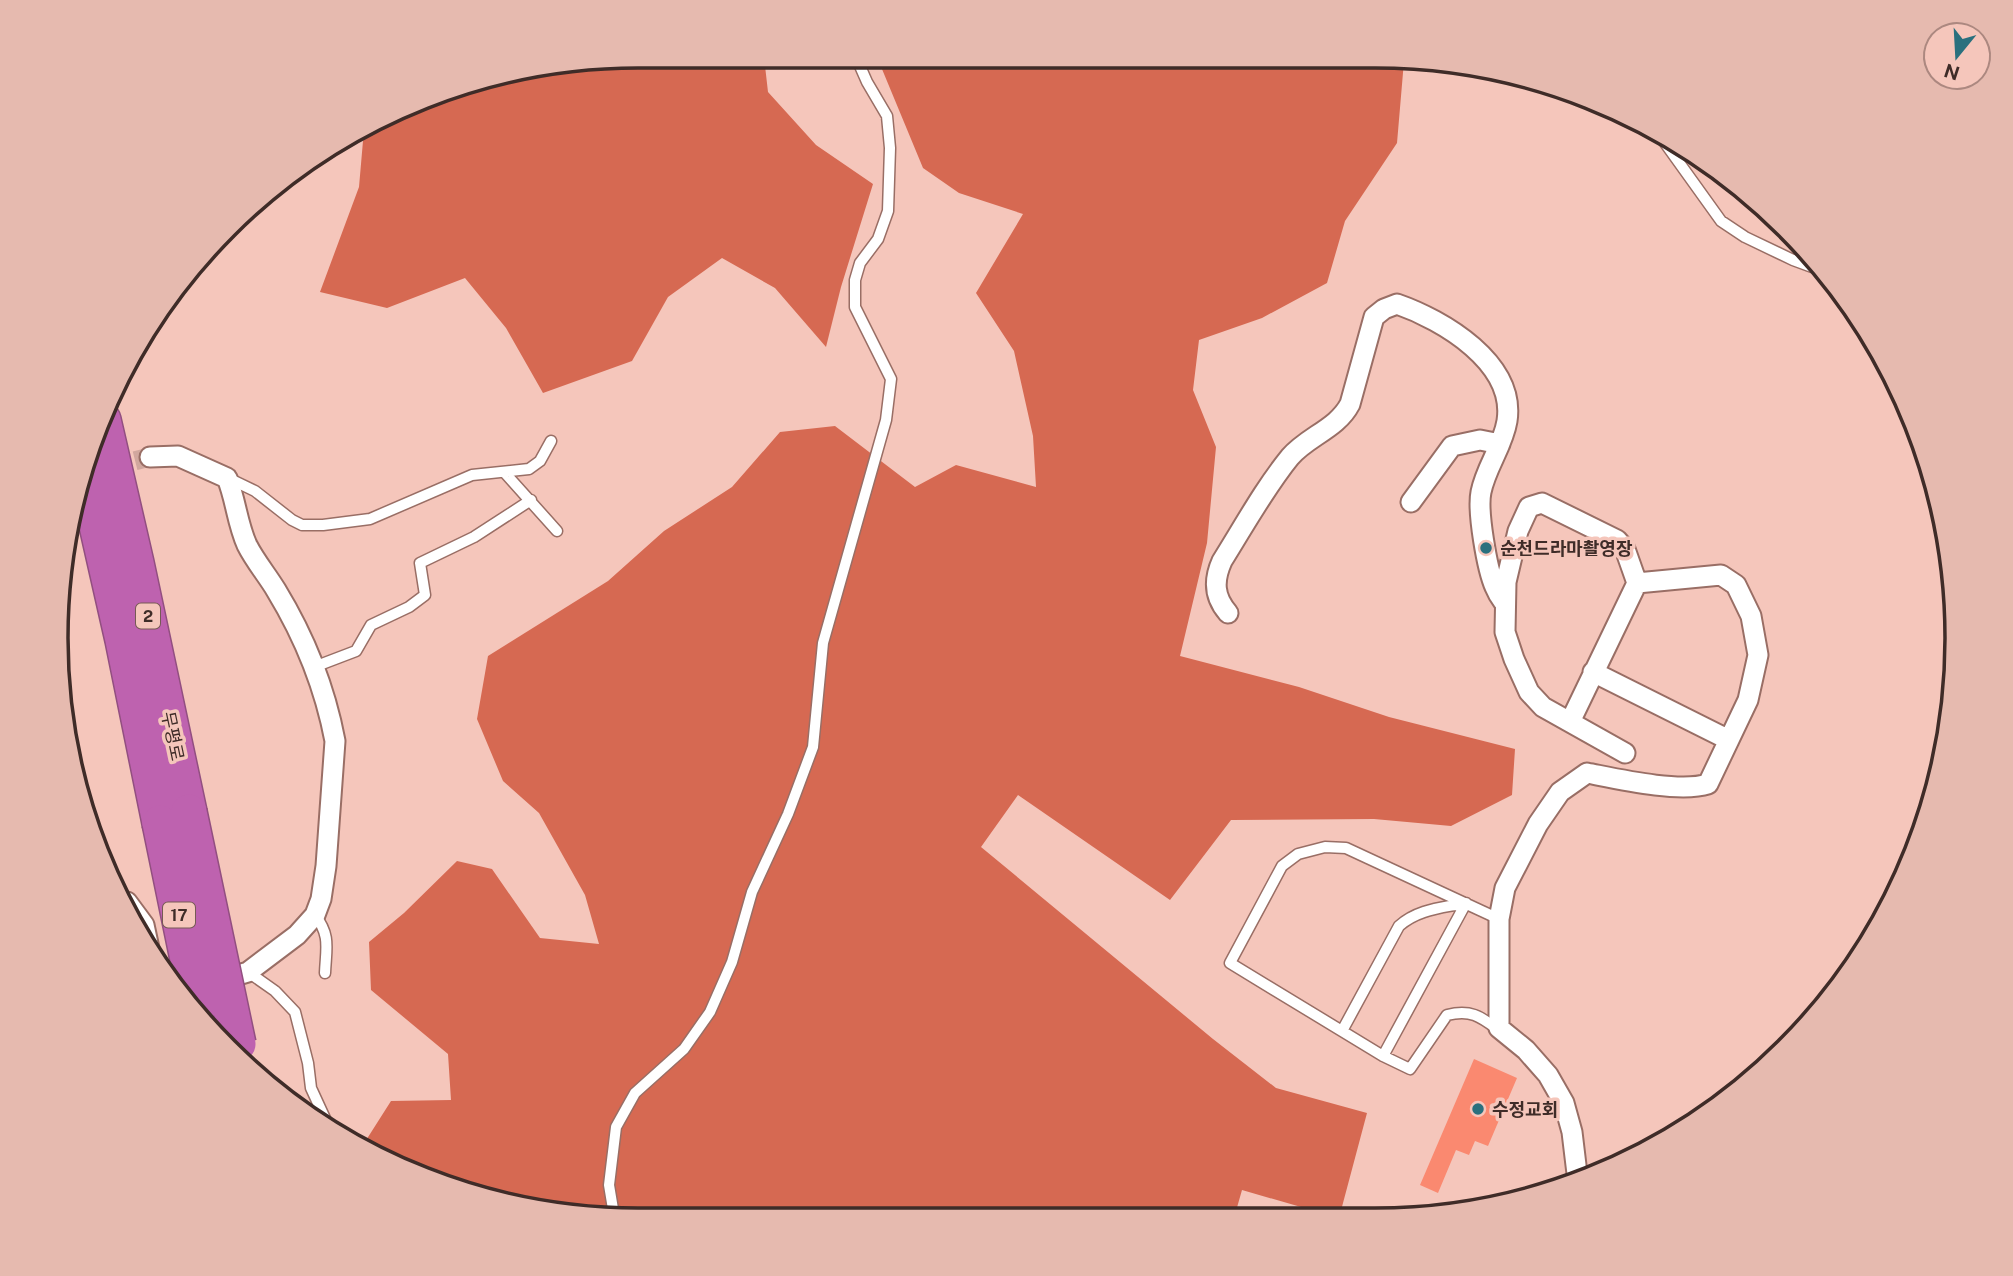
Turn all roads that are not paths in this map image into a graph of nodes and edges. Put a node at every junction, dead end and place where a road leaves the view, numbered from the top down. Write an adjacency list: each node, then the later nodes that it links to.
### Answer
1 (861, 68): 38 (lane)
2 (1671, 152): 3 (lane)
3 (1805, 264)
4 (106, 434): 23 (highway, 무평로 / 2)
5 (551, 441): 8 (lane)
6 (1500, 444): 12 (street); 15 (street); 16 (street)
7 (150, 457): 9 (street)
8 (505, 473): 9 (lane); 11 (lane)
9 (227, 478): 18 (street)
10 (89, 489): 17 (highway, 무평로 / 2)
11 (531, 500): 13 (lane); 18 (lane)
12 (1411, 502)
13 (557, 531)
14 (1637, 583): 15 (street); 19 (street); 21 (street)
15 (1505, 605): 20 (street)
16 (1228, 613)
17 (123, 640): 23 (highway, 무평로 / 17)
18 (314, 667): 25 (street)
19 (1593, 673): 20 (street); 21 (street)
20 (1570, 722): 22 (street)
21 (1729, 740): 26 (street)
22 (1625, 753)
23 (165, 822): 29 (highway, 2); 31 (highway, 무평로 / 17, bridge); 34 (highway, 무평로 / 2, bridge)
24 (1466, 903): 26 (lane); 32 (lane); 32 (lane); 35 (lane)
25 (315, 915): 27 (street); 28 (lane)
26 (1499, 919): 33 (street)
27 (248, 972): 30 (street); 36 (lane)
28 (325, 973)
29 (181, 978)
30 (189, 988)
31 (196, 997)
32 (1342, 1031): 35 (lane)
33 (1510, 1037): 35 (lane); 37 (street)
34 (237, 1043)
35 (1383, 1056)
36 (322, 1113)
37 (1577, 1171)
38 (613, 1207)

